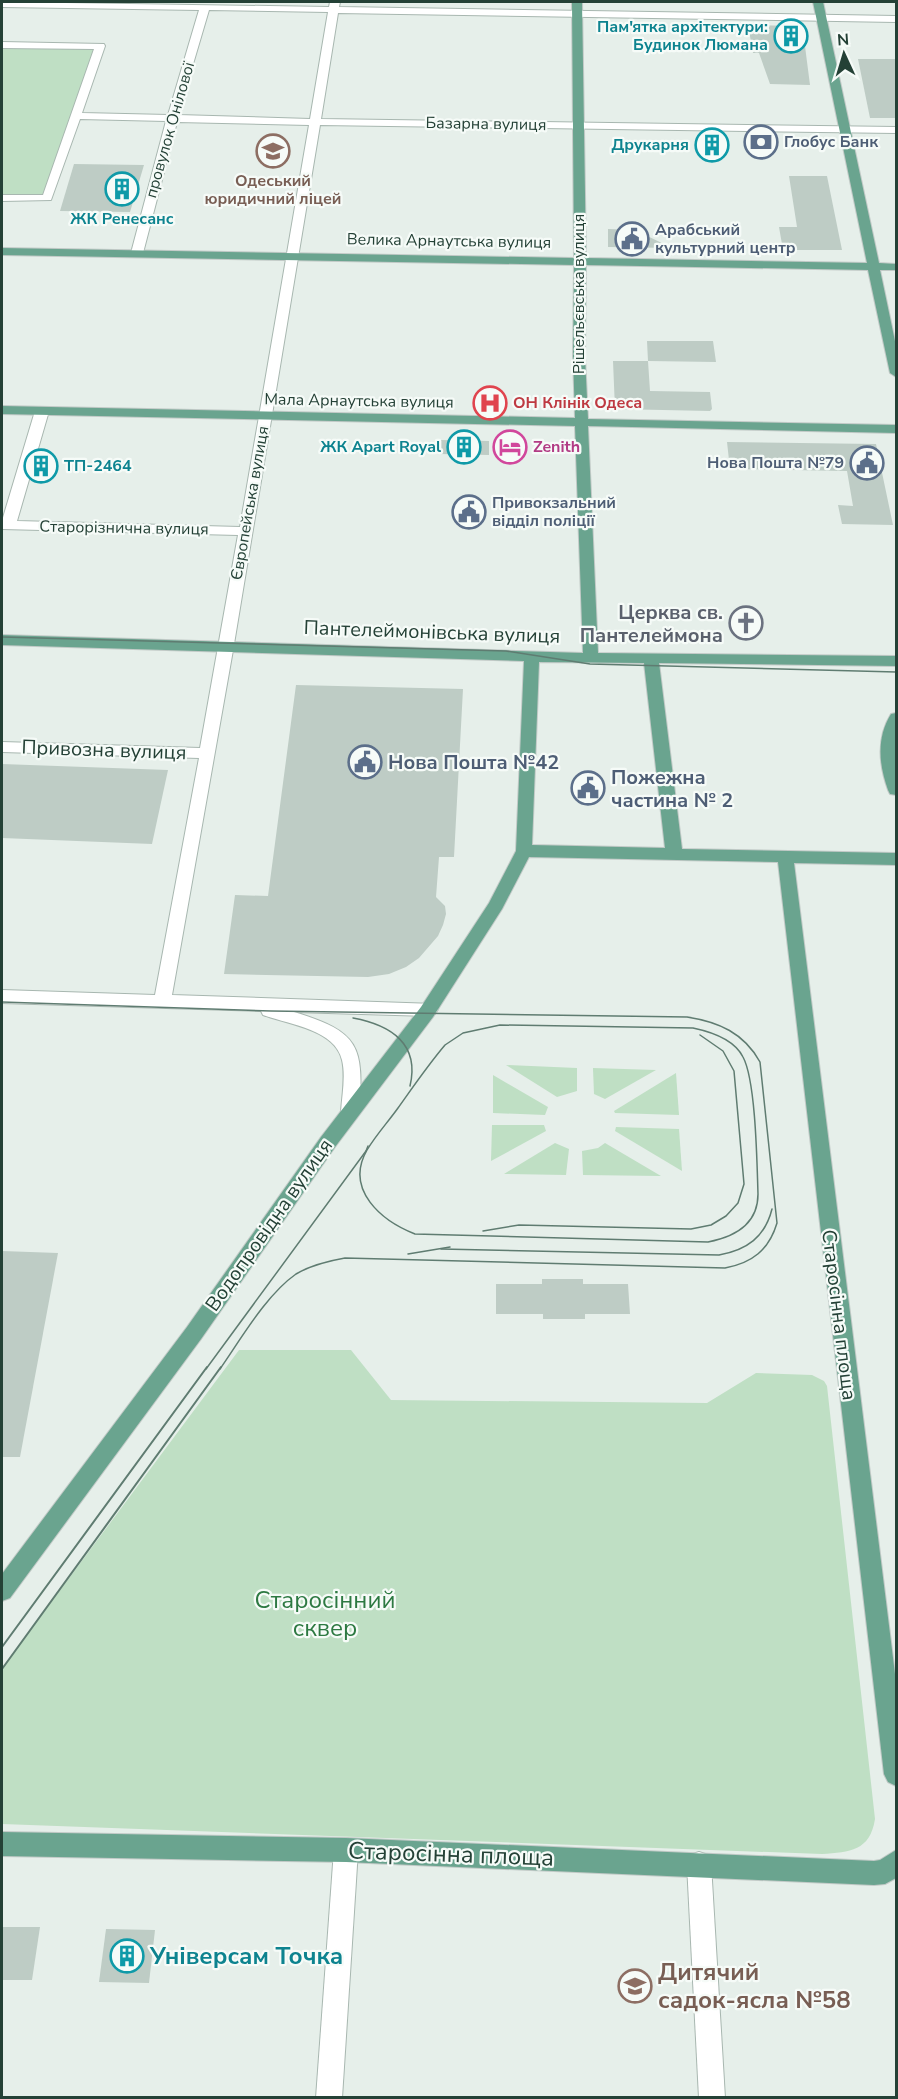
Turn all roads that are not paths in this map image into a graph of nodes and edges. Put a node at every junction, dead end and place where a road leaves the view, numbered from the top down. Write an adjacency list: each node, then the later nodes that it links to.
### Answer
1 (576, 2): 7 (main road, Рішельєвська вулиця)
2 (818, 2): 8 (main road)
3 (20, 3): 4 (street); 6 (street)
4 (2, 4)
5 (335, 6): 6 (street); 7 (street); 13 (street, Європейська вулиця)
6 (205, 7): 12 (street, провулок Онілової)
7 (577, 14): 8 (street); 14 (main road, Рішельєвська вулиця)
8 (821, 18): 9 (street); 15 (main road)
9 (897, 19)
10 (2, 45): 11 (street)
11 (76, 116): 12 (street, Базарна вулиця); 17 (street)
12 (172, 118): 13 (street, Базарна вулиця); 19 (street, провулок Онілової)
13 (316, 122): 14 (street, Базарна вулиця); 20 (street, Європейська вулиця)
14 (578, 125): 15 (street, Базарна вулиця); 21 (main road, Рішельєвська вулиця)
15 (844, 129): 16 (street, Базарна вулиця); 22 (main road)
16 (897, 130)
17 (2, 198)
18 (2, 250): 19 (main road, Велика Арнаутська вулиця)
19 (137, 253): 20 (main road, Велика Арнаутська вулиця)
20 (293, 255): 21 (main road, Велика Арнаутська вулиця); 27 (street, Європейська вулиця)
21 (580, 260): 22 (main road, Велика Арнаутська вулиця); 28 (main road, Рішельєвська вулиця)
22 (872, 266): 23 (main road, Велика Арнаутська вулиця); 24 (main road)
23 (897, 267)
24 (897, 373)
25 (2, 410): 26 (main road, Мала Арнаутська вулиця)
26 (42, 411): 27 (main road, Мала Арнаутська вулиця); 30 (street)
27 (265, 415): 28 (main road, Мала Арнаутська вулиця); 31 (street, Європейська вулиця)
28 (581, 423): 29 (main road, Мала Арнаутська вулиця); 35 (main road, Рішельєвська вулиця)
29 (897, 429)
30 (5, 525): 31 (street, Старорізнична вулиця)
31 (246, 531): 33 (street, Європейська вулиця)
32 (2, 640): 33 (main road, Пантелеймонівська вулиця)
33 (226, 646): 34 (main road, Пантелеймонівська вулиця); 40 (street, Європейська вулиця)
34 (532, 656): 35 (main road, Пантелеймонівська вулиця); 42 (main road)
35 (591, 657): 36 (main road, Пантелеймонівська вулиця)
36 (651, 658): 37 (main road, Пантелеймонівська вулиця); 43 (main road)
37 (897, 661)
38 (897, 718): 41 (main road)
39 (2, 747): 40 (street, Привозна вулиця)
40 (206, 753): 47 (street, Європейська вулиця)
41 (897, 790)
42 (524, 851): 43 (main road); 49 (main road, Водопровідна вулиця)
43 (674, 853): 44 (main road)
44 (785, 855): 45 (main road); 52 (main road, Старосінна площа)
45 (897, 859)
46 (2, 997): 47 (street)
47 (162, 1003): 48 (street)
48 (259, 1005): 49 (street); 50 (street)
49 (429, 1009): 50 (main road, Водопровідна вулиця)
50 (350, 1112): 51 (main road, Водопровідна вулиця)
51 (2, 1591)
52 (897, 1774)
53 (2, 1844): 54 (main road, Старосінна площа)
54 (346, 1850): 56 (main road, Старосінна площа); 58 (street)
55 (897, 1862): 57 (main road, Старосінна площа)
56 (699, 1864): 57 (main road, Старосінна площа); 59 (street)
57 (885, 1874)
58 (329, 2097)
59 (712, 2097)

